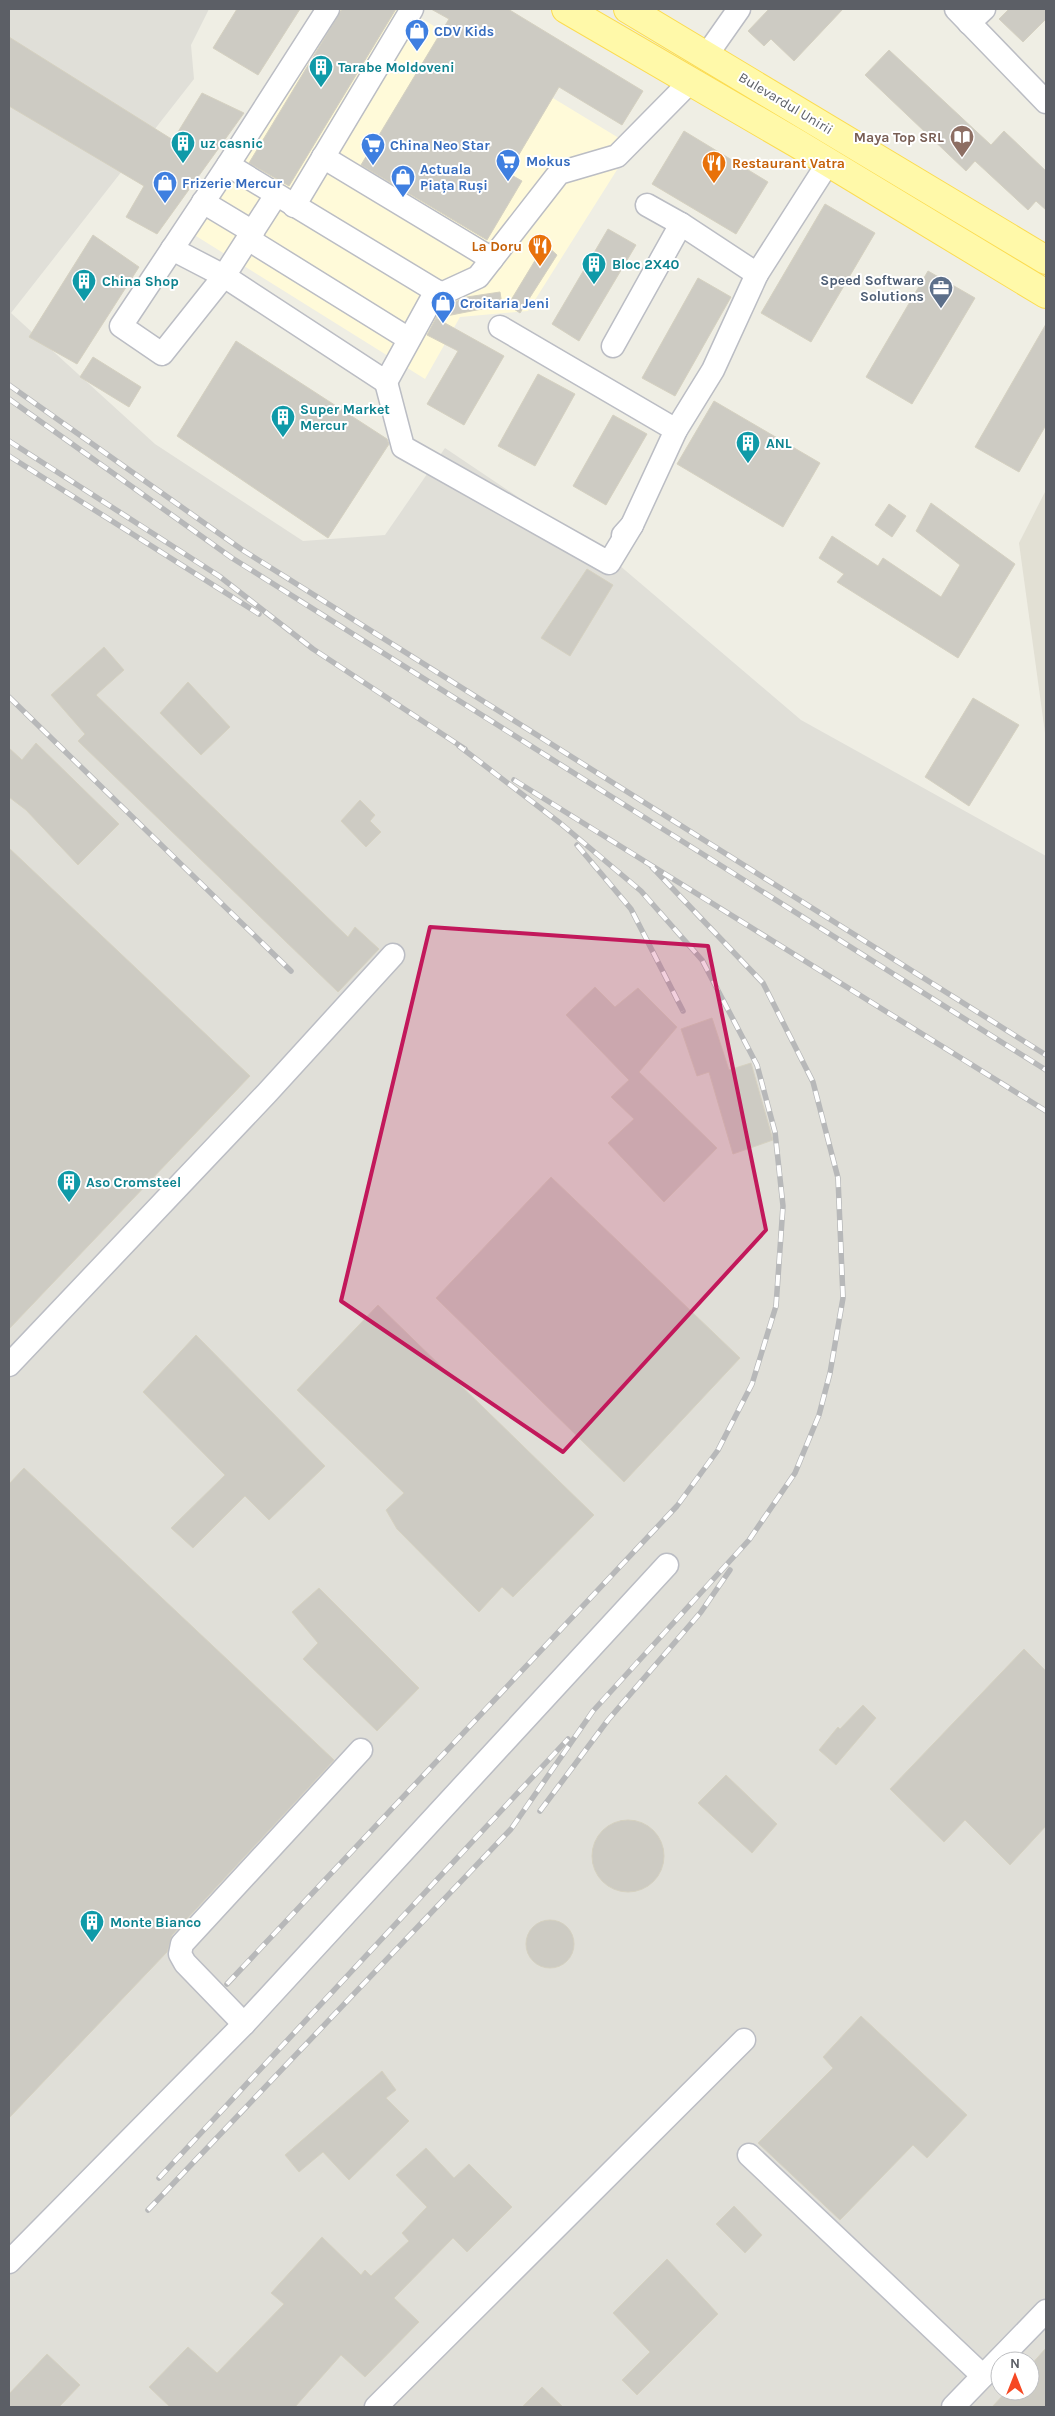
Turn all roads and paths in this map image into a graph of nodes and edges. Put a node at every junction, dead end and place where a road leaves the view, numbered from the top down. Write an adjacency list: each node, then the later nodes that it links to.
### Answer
1 (328, 9): 13 (street)
2 (412, 9): 11 (street)
3 (566, 9): 8 (main road)
4 (628, 9): 7 (main road, Bulevardul Unirii)
5 (739, 9): 7 (street)
6 (970, 14): 9 (street)
7 (706, 56): 8 (main road); 10 (main road, Bulevardul Unirii)
8 (691, 82): 12 (main road); 20 (street)
9 (1046, 102)
10 (844, 138): 12 (main road); 21 (main road, Bulevardul Unirii)
11 (323, 157): 14 (street); 20 (street)
12 (828, 163): 22 (street); 25 (main road)
13 (228, 165): 14 (street); 15 (street)
14 (285, 201): 18 (street); 24 (street)
15 (203, 202): 18 (street); 19 (street)
16 (647, 205): 17 (street)
17 (681, 224): 22 (street); 28 (street)
18 (250, 236): 23 (street); 27 (street)
19 (172, 249): 23 (street); 23 (street)
20 (492, 259): 24 (street)
21 (1046, 260)
22 (758, 274): 30 (street)
23 (224, 276): 29 (street)
24 (436, 291): 27 (street)
25 (1046, 294)
26 (500, 327): 30 (street)
27 (409, 339): 29 (street)
28 (613, 346)
29 (386, 382): 31 (street)
30 (676, 430): 31 (street)
31 (632, 525): 32 (street)
32 (614, 545)
33 (394, 955): 34 (street)
34 (9, 1365)
35 (667, 1565): 37 (street)
36 (361, 1750): 37 (street)
37 (244, 2024): 40 (street)
38 (744, 2040): 43 (street)
39 (749, 2155): 42 (street)
40 (9, 2262)
41 (1046, 2311): 42 (street)
42 (983, 2376): 44 (street)
43 (376, 2407)
44 (953, 2407)

